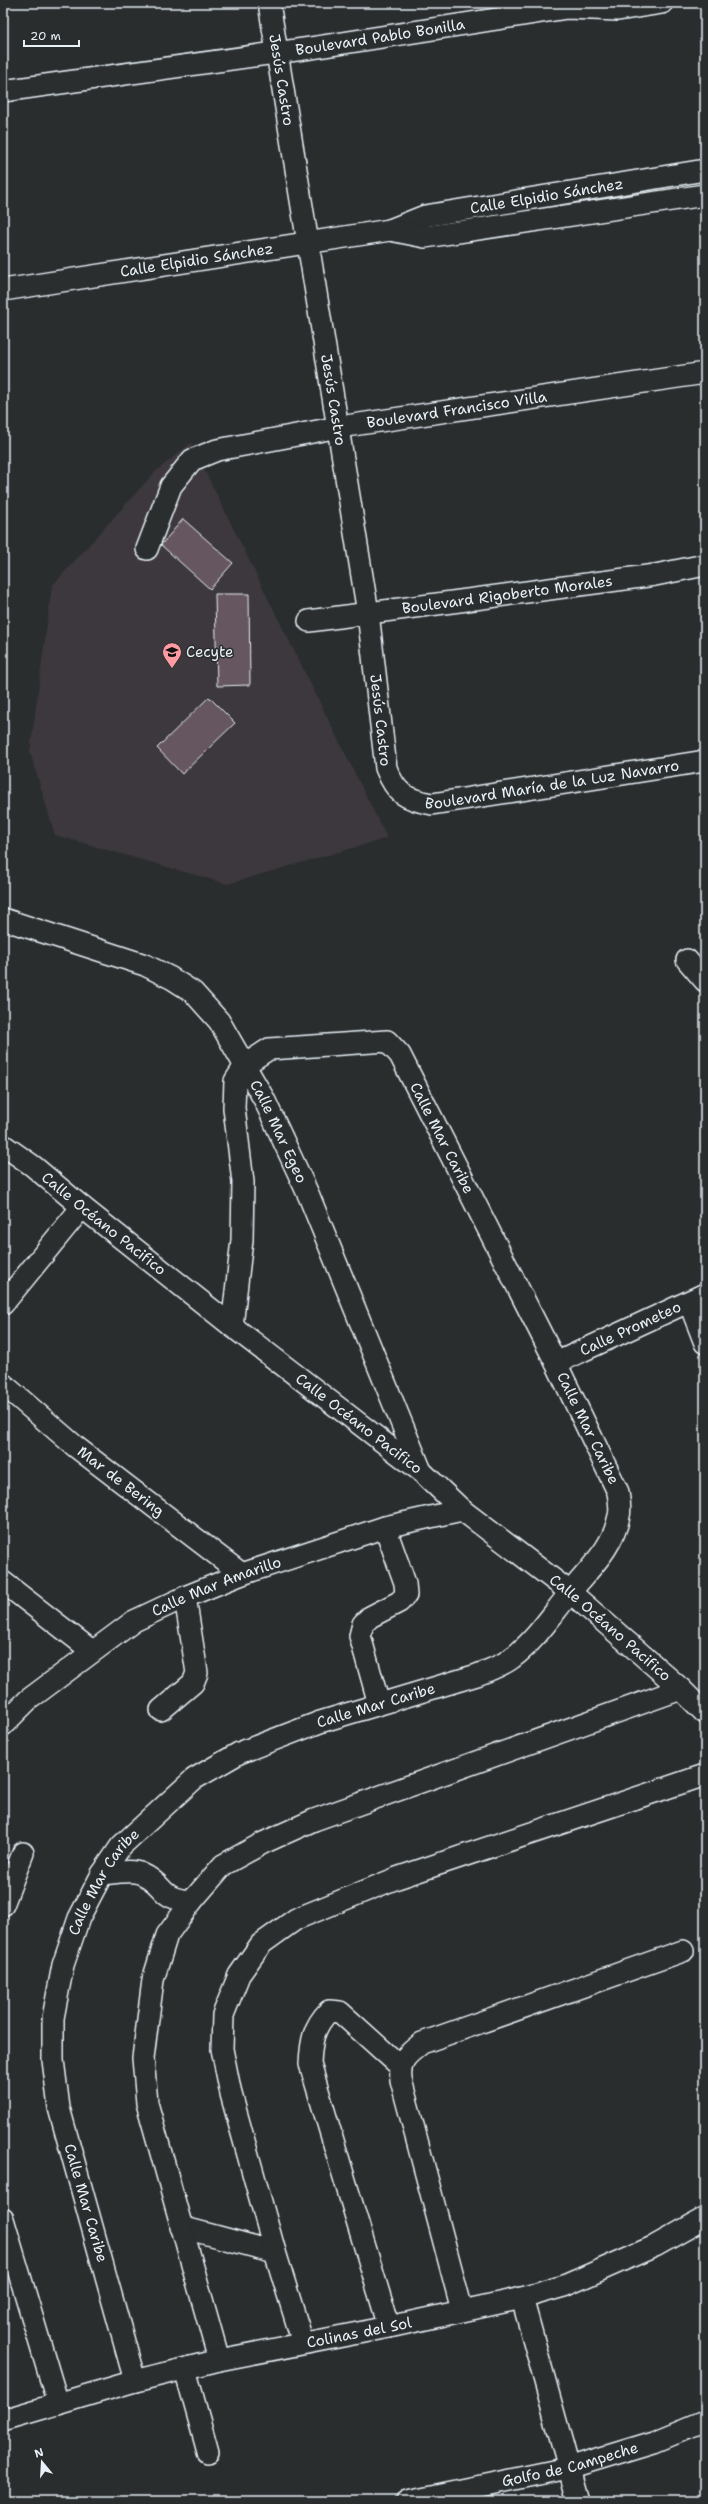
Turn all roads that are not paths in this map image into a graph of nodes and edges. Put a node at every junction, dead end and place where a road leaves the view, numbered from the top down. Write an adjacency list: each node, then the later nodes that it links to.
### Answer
1 (268, 3): 4 (street, Jesús Castro)
2 (662, 3): 3 (street, Boulevard Pablo Bonilla)
3 (573, 5): 4 (street, Boulevard Pablo Bonilla)
4 (276, 52): 5 (street, Boulevard Pablo Bonilla); 9 (street, Jesús Castro)
5 (3, 92)
6 (705, 170): 8 (street, Calle Elpidio Sánchez)
7 (705, 194): 8 (street, Calle Elpidio Sánchez)
8 (390, 230): 9 (street, Calle Elpidio Sánchez)
9 (308, 241): 10 (street, Calle Elpidio Sánchez); 12 (street, Jesús Castro)
10 (3, 290)
11 (705, 373): 12 (street, Boulevard Francisco Villa)
12 (339, 427): 13 (street, Boulevard Francisco Villa); 15 (street, Jesús Castro)
13 (147, 549)
14 (705, 565): 15 (street, Boulevard Rigoberto Morales)
15 (368, 613): 16 (street, Boulevard Rigoberto Morales); 18 (street, Jesús Castro)
16 (309, 621)
17 (705, 761): 18 (street, Boulevard María de la Luz Navarro)
18 (400, 794)
19 (3, 919): 22 (street, Calle Mar Egeo)
20 (687, 960): 21 (street)
21 (705, 981)
22 (246, 1064): 27 (street); 29 (street, Calle Mar Caribe); 31 (street, Calle Mar Egeo)
23 (3, 1145): 24 (street, Calle Océano Pacifico)
24 (82, 1207): 26 (street); 27 (street, Calle Océano Pacifico)
25 (697, 1298): 28 (street); 29 (street, Calle Prometeo)
26 (3, 1304)
27 (232, 1326): 31 (street, Calle Océano Pacifico)
28 (705, 1343)
29 (556, 1363): 36 (street, Calle Mar Caribe)
30 (3, 1384): 34 (street, Mar de Bering)
31 (422, 1472): 32 (street, Calle Océano Pacifico)
32 (462, 1510): 33 (street, Calle Mar Amarillo); 36 (street, Calle Océano Pacifico)
33 (385, 1527): 34 (street, Calle Mar Amarillo); 40 (street)
34 (242, 1574): 37 (street, Calle Mar Amarillo)
35 (3, 1582): 38 (street)
36 (570, 1592): 39 (street, Calle Océano Pacifico); 40 (street, Calle Mar Caribe)
37 (185, 1597): 38 (street, Calle Mar Amarillo); 41 (street)
38 (92, 1651): 43 (street, Calle Mar Amarillo)
39 (681, 1689): 42 (street, Calle Océano Pacifico); 47 (street)
40 (379, 1704): 46 (street, Calle Mar Caribe)
41 (161, 1710)
42 (705, 1713)
43 (3, 1725)
44 (705, 1775): 54 (street)
45 (23, 1853): 48 (street)
46 (102, 1874): 47 (street); 61 (street, Calle Mar Caribe)
47 (192, 1901): 53 (street)
48 (3, 1905)
49 (683, 1951): 50 (street)
50 (400, 2066): 56 (street); 57 (street)
51 (705, 2218): 55 (street, Colinas del Sol)
52 (3, 2219): 62 (street)
53 (181, 2227): 54 (street); 59 (street)
54 (275, 2252): 58 (street)
55 (522, 2298): 56 (street, Colinas del Sol); 66 (street)
56 (462, 2310): 57 (street, Colinas del Sol)
57 (389, 2327): 58 (street, Colinas del Sol)
58 (303, 2343): 59 (street, Colinas del Sol)
59 (219, 2360): 60 (street, Colinas del Sol)
60 (185, 2369): 61 (street, Colinas del Sol); 65 (street)
61 (135, 2381): 62 (street, Colinas del Sol)
62 (58, 2404): 63 (street, Colinas del Sol)
63 (3, 2420)
64 (705, 2421): 66 (street, Golfo de Campeche)
65 (208, 2452)
66 (568, 2468): 67 (street, Golfo de Campeche); 68 (street)
67 (408, 2501)
68 (578, 2501)

